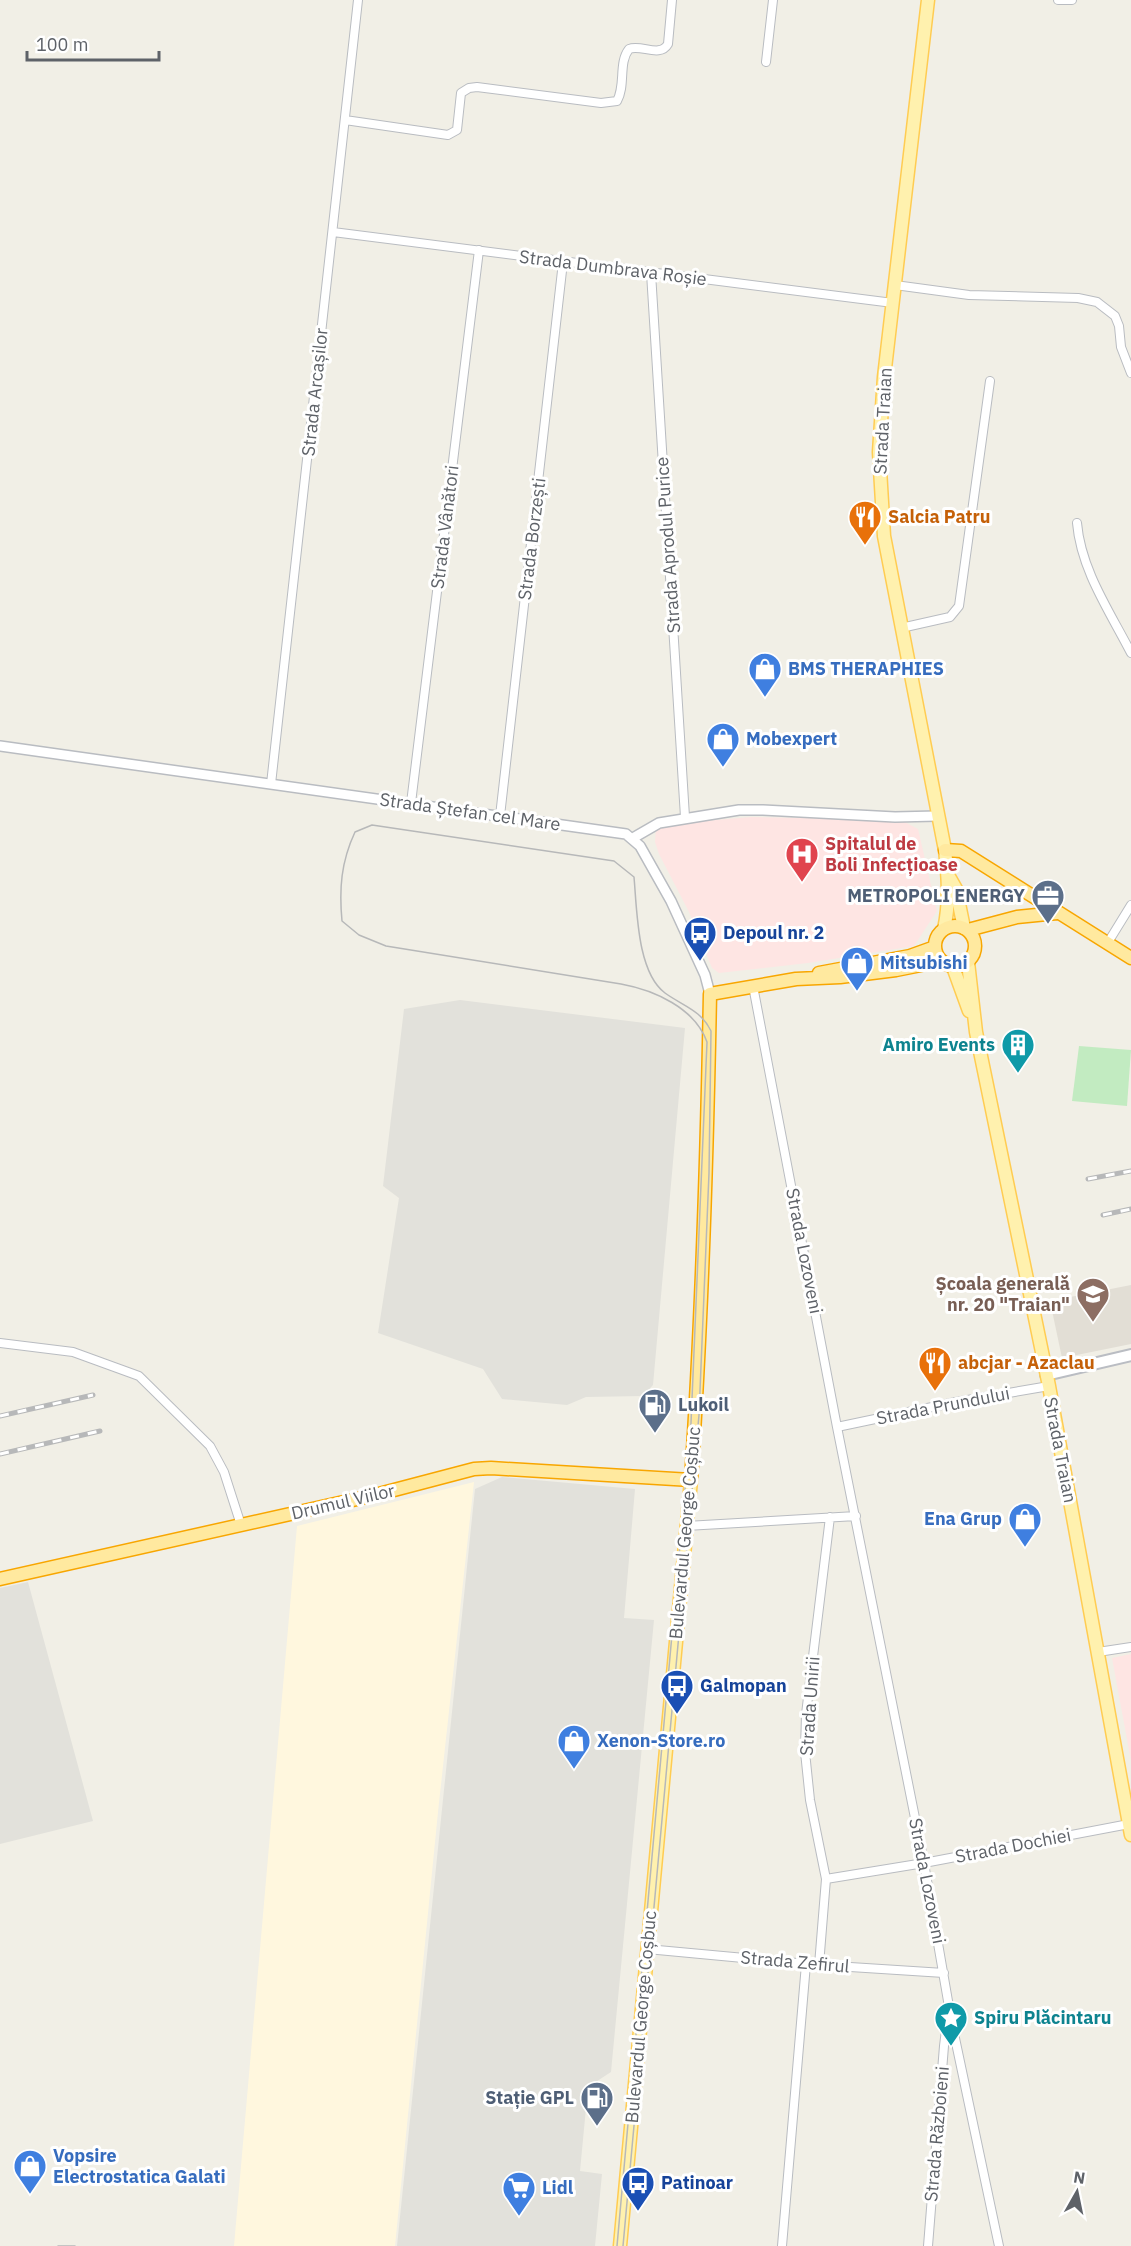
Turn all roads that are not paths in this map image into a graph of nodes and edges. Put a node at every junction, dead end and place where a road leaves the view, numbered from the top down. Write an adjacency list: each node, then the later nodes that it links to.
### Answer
1 (358, 0): 8 (street, Strada Arcașilor)
2 (672, 0): 8 (street)
3 (773, 0): 7 (street)
4 (928, 0): 13 (main road, Strada Traian)
5 (1058, 0): 6 (street)
6 (1072, 0)
7 (766, 62)
8 (345, 120): 9 (street, Strada Arcașilor)
9 (333, 232): 10 (street, Strada Dumbrava Roșie); 21 (street, Strada Arcașilor)
10 (479, 250): 11 (street, Strada Dumbrava Roșie); 22 (street, Strada Vânători)
11 (564, 262): 12 (street, Strada Dumbrava Roșie); 23 (street, Strada Borzești)
12 (651, 273): 14 (street, Strada Dumbrava Roșie); 25 (street, Strada Aprodul Purice)
13 (895, 285): 14 (main road, Strada Traian); 15 (street)
14 (893, 303): 18 (main road, Strada Traian)
15 (1131, 373)
16 (990, 381): 18 (street)
17 (1077, 523): 19 (street)
18 (901, 628): 24 (main road, Strada Traian)
19 (1131, 653)
20 (0, 746): 21 (street, Strada Ștefan cel Mare)
21 (272, 784): 22 (street, Strada Ștefan cel Mare)
22 (411, 803): 23 (street, Strada Ștefan cel Mare)
23 (500, 816): 26 (street, Strada Ștefan cel Mare)
24 (937, 816): 25 (street); 27 (main road, Strada Traian)
25 (685, 818): 26 (street)
26 (633, 838): 42 (street, Bulevardul George Coșbuc)
27 (945, 850): 28 (main road, Strada Traian); 30 (highway)
28 (948, 874): 32 (main road, Strada Traian); 33 (main road, Strada Traian)
29 (1131, 905): 35 (street)
30 (1058, 914): 31 (highway); 35 (highway)
31 (990, 925): 33 (highway); 34 (highway)
32 (944, 929): 33 (highway); 36 (highway)
33 (966, 929): 34 (highway)
34 (975, 944): 38 (highway)
35 (1107, 944): 37 (highway)
36 (935, 947): 39 (highway); 40 (highway)
37 (1131, 958)
38 (968, 962): 39 (highway); 43 (main road, Strada Traian)
39 (947, 964): 40 (highway); 43 (main road, Strada Traian)
40 (796, 980): 41 (highway)
41 (753, 986): 42 (highway); 47 (street, Strada Lozoveni)
42 (710, 994): 48 (highway, Bulevardul George Coșbuc)
43 (976, 1032): 46 (main road, Strada Traian)
44 (0, 1343): 51 (street)
45 (1131, 1354): 46 (main road, Strada Prundului)
46 (1047, 1381): 47 (street, Strada Prundului); 55 (main road, Strada Traian)
47 (837, 1427): 49 (street, Strada Lozoveni)
48 (691, 1480): 51 (highway, Drumul Viilor); 52 (main road, Bulevardul George Coșbuc)
49 (856, 1515): 50 (street); 57 (street, Strada Lozoveni)
50 (830, 1517): 52 (street); 58 (street, Strada Unirii)
51 (241, 1525): 53 (highway, Drumul Viilor)
52 (686, 1526): 59 (main road, Bulevardul George Coșbuc)
53 (0, 1579)
54 (1131, 1647): 55 (street)
55 (1098, 1652): 56 (main road, Strada Traian)
56 (1130, 1829): 57 (street, Strada Dochiei)
57 (924, 1863): 58 (street, Strada Dochiei); 62 (street, Strada Lozoveni)
58 (826, 1879): 61 (street, Strada Unirii)
59 (647, 1949): 60 (street, Strada Zefirul); 64 (main road, Bulevardul George Coșbuc)
60 (806, 1964): 61 (street, Strada Zefirul); 65 (street)
61 (819, 1965): 62 (street, Strada Zefirul)
62 (944, 1973): 63 (street, Strada Lozoveni)
63 (952, 2024): 66 (street, Strada Războieni); 67 (street, Strada Lozoveni)
64 (620, 2246)
65 (782, 2246)
66 (928, 2246)
67 (999, 2246)

